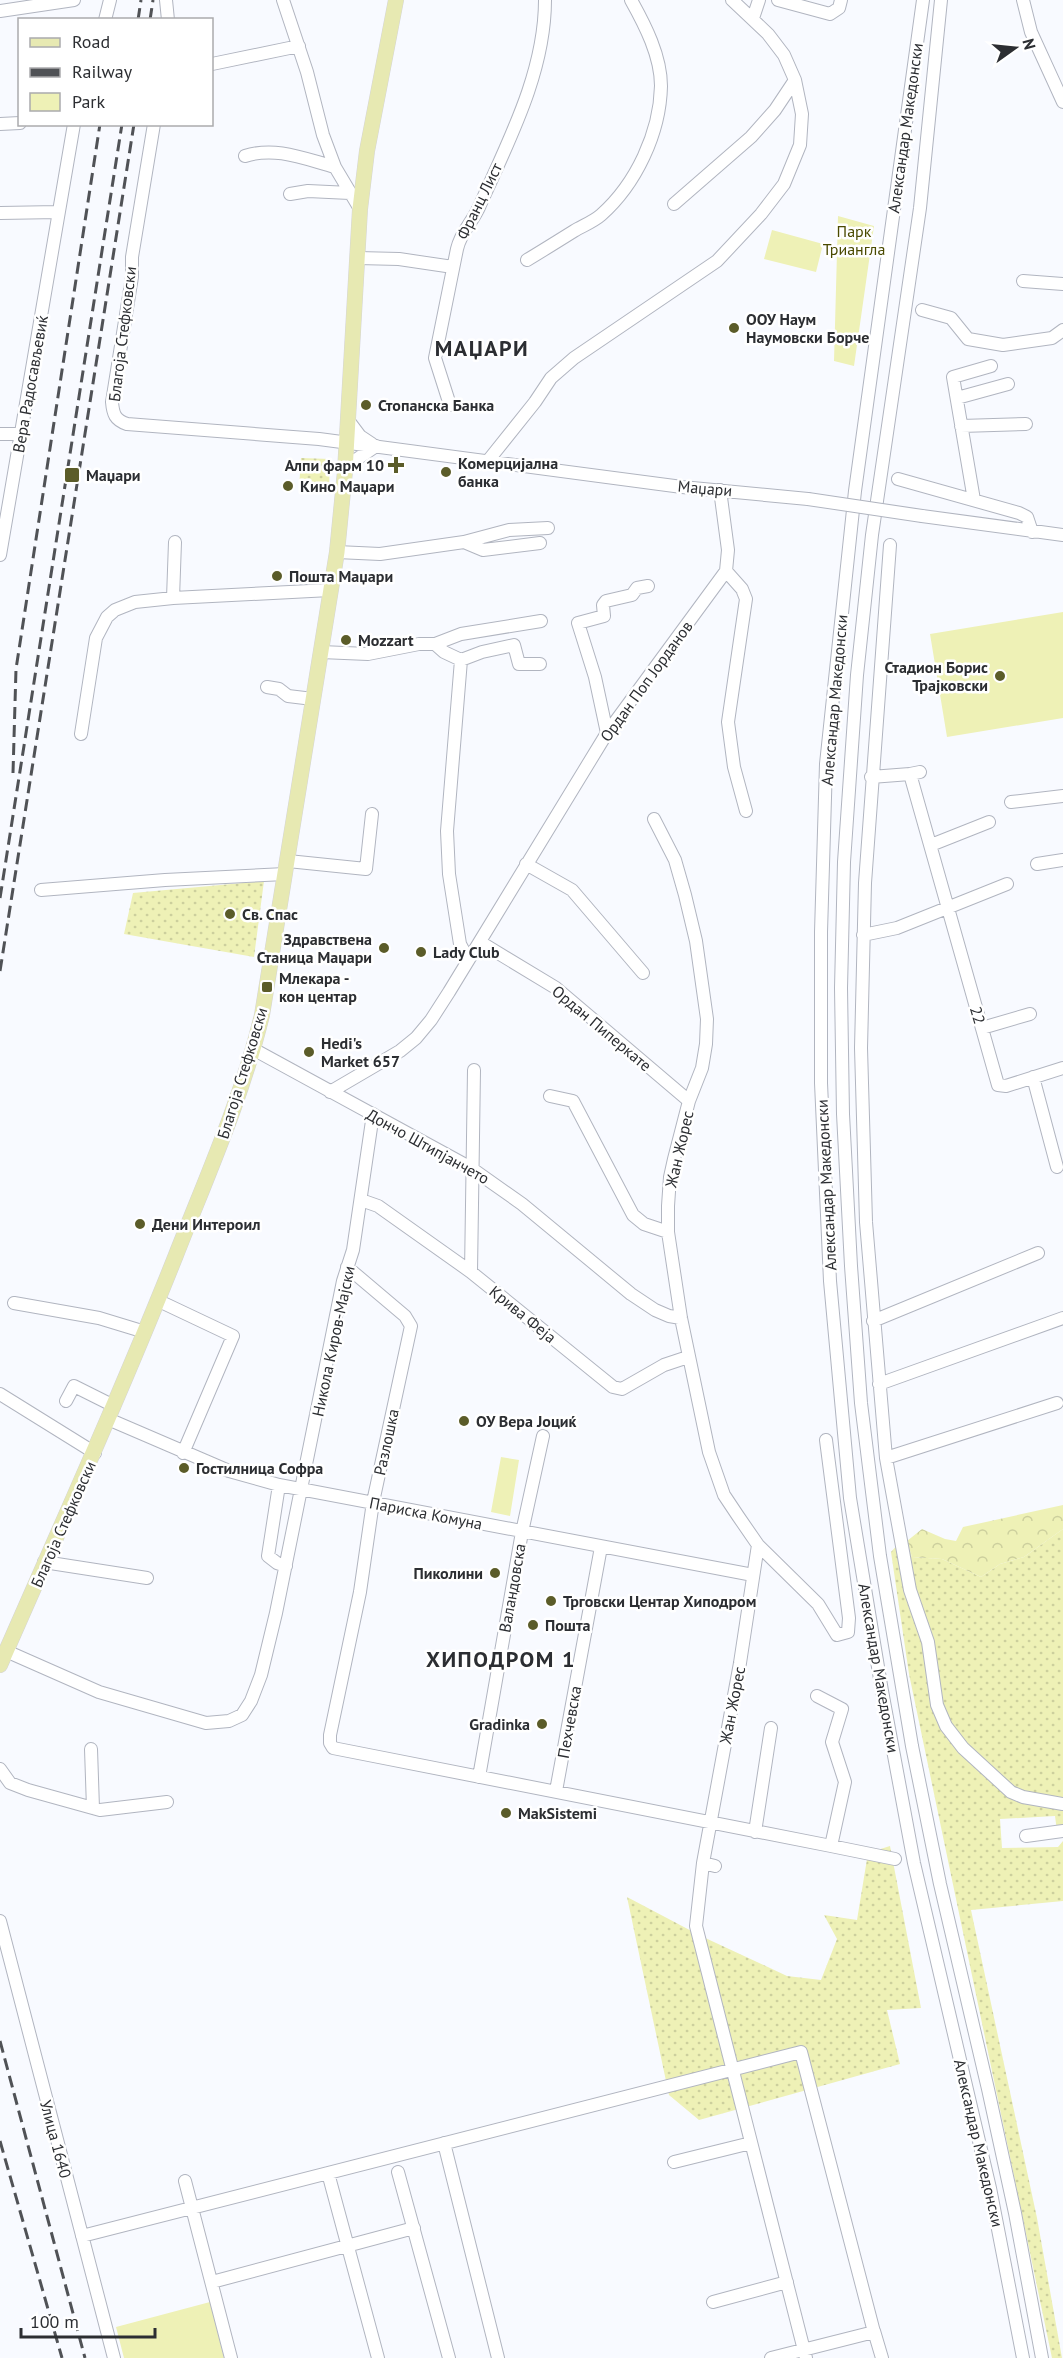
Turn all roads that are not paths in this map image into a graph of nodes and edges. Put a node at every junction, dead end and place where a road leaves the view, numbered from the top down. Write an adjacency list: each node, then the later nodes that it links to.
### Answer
1 (74, 0): 15 (street)
2 (110, 0): 16 (street)
3 (166, 0): 17 (street)
4 (283, 0): 19 (street)
5 (396, 0): 32 (main road, Благоја Стефковски)
6 (545, 0): 37 (street, Франц Лист)
7 (631, 0): 36 (street)
8 (732, 0): 18 (street)
9 (759, 0): 18 (street)
10 (778, 0): 11 (street)
11 (841, 0)
12 (923, 0): 184 (street, Александар Македонски)
13 (941, 0): 185 (street, Александар Македонски)
14 (1023, 0): 22 (street)
15 (0, 10)
16 (106, 18)
17 (168, 18)
18 (753, 18): 21 (street)
19 (299, 46): 20 (street); 28 (street)
20 (213, 64)
21 (795, 80): 31 (street); 53 (street)
22 (1063, 102)
23 (18, 123): 24 (street)
24 (0, 124)
25 (74, 126): 33 (street, Вера Радосављевиќ)
26 (154, 126): 51 (street, Благоја Стефковски)
27 (244, 156): 28 (street)
28 (335, 167): 30 (street)
29 (290, 194): 30 (street)
30 (350, 194): 32 (street)
31 (674, 204)
32 (360, 209): 35 (main road, Благоја Стефковски)
33 (58, 212): 34 (street); 49 (street, Вера Радосављевиќ)
34 (0, 213)
35 (358, 258): 37 (street); 46 (main road, Благоја Стефковски)
36 (527, 260)
37 (453, 267): 45 (street, Франц Лист)
38 (1023, 282): 39 (street)
39 (1063, 284)
40 (922, 309): 41 (street)
41 (1063, 330)
42 (991, 366): 44 (street)
43 (1008, 384): 44 (street)
44 (957, 398): 48 (street)
45 (450, 405)
46 (348, 420): 51 (main road, Благоја Стефковски); 52 (street)
47 (1026, 424): 48 (street)
48 (961, 426): 58 (street)
49 (22, 434): 50 (street); 57 (street, Вера Радосављевиќ)
50 (0, 435)
51 (347, 443): 52 (street, Маџари); 54 (main road, Благоја Стефковски)
52 (376, 446): 53 (street, Маџари); 54 (street)
53 (488, 462): 56 (street, Маџари)
54 (345, 471): 66 (main road, Благоја Стефковски)
55 (898, 479): 58 (street)
56 (720, 490): 60 (street, Маџари, bridge); 68 (street)
57 (4, 499): 67 (street, Вера Радосављевиќ)
58 (974, 500): 60 (street)
59 (548, 528): 62 (street)
60 (1032, 531): 61 (street, Маџари)
61 (1063, 535)
62 (464, 542): 64 (street); 66 (street)
63 (175, 543): 71 (street)
64 (540, 543)
65 (890, 545): 81 (street)
66 (338, 552): 70 (main road, Благоја Стефковски)
67 (0, 555)
68 (726, 571): 79 (street, Ордан Поп Јорданов); 84 (street)
69 (648, 586): 79 (street)
70 (330, 590): 71 (street); 74 (main road, Благоја Стефковски)
71 (173, 598): 80 (street)
72 (541, 621): 73 (street)
73 (435, 644): 74 (street); 75 (street)
74 (321, 652): 78 (main road, Благоја Стефковски)
75 (461, 660): 76 (street); 98 (street)
76 (540, 664)
77 (267, 687): 78 (street)
78 (313, 699): 92 (main road, Благоја Стефковски)
79 (607, 733): 90 (street, Ордан Поп Јорданов)
80 (81, 734)
81 (872, 777): 88 (street, 22); 96 (street)
82 (1063, 796): 83 (street)
83 (1011, 802)
84 (746, 811)
85 (372, 814): 92 (street)
86 (654, 819): 108 (street, Жан Жорес)
87 (989, 822): 88 (street)
88 (931, 845): 95 (street, 22)
89 (1063, 860): 91 (street)
90 (526, 864): 97 (street, Ордан Поп Јорданов); 99 (street)
91 (1037, 864)
92 (287, 868): 94 (street); 102 (main road, Благоја Стефковски)
93 (1007, 884): 95 (street)
94 (41, 890)
95 (947, 909): 96 (street); 101 (street, 22)
96 (863, 935): 121 (street)
97 (480, 942): 98 (street, Ордан Поп Јорданов); 108 (street, Ордан Пиперкате)
98 (468, 959): 106 (street, Ордан Поп Јорданов)
99 (643, 973)
100 (1030, 1014): 101 (street)
101 (982, 1028): 105 (street, 22)
102 (253, 1048): 106 (street, Дончо Штипјанчето); 117 (main road, Благоја Стефковски)
103 (1063, 1068): 105 (street, 22)
104 (474, 1070): 111 (street)
105 (1033, 1077): 110 (street)
106 (330, 1092): 109 (street, Дончо Штипјанчето)
107 (550, 1096): 113 (street)
108 (689, 1101): 113 (street, Жан Жорес)
109 (373, 1114): 111 (street, Дончо Штипјанчето); 112 (street, Никола Киров-Мајски)
110 (1057, 1167)
111 (471, 1168): 116 (street); 119 (street, Дончо Штипјанчето)
112 (361, 1200): 115 (street, Никола Киров-Мајски); 116 (street, Крива Феја)
113 (668, 1232): 119 (street, Жан Жорес)
114 (1038, 1253): 121 (street)
115 (348, 1267): 135 (street, Никола Киров-Мајски); 136 (street, Разлошка)
116 (471, 1272): 123 (street, Крива Феја)
117 (159, 1301): 122 (main road, Благоја Стефковски); 132 (street)
118 (14, 1303): 122 (street)
119 (681, 1318): 123 (street, Жан Жорес)
120 (1063, 1318): 124 (street)
121 (873, 1321): 124 (street)
122 (145, 1332): 128 (main road, Благоја Стефковски)
123 (688, 1357): 138 (street, Жан Жорес)
124 (879, 1384): 133 (street)
125 (0, 1394): 131 (street)
126 (66, 1401): 128 (street, Париска Комуна)
127 (1057, 1403): 133 (street)
128 (111, 1413): 131 (main road, Благоја Стефковски); 132 (street, Париска Комуна)
129 (543, 1436): 137 (street, Валандовска)
130 (826, 1440): 138 (street, Жан Жорес)
131 (95, 1453): 140 (main road, Благоја Стефковски)
132 (183, 1453): 134 (street, Париска Комуна)
133 (886, 1458): 152 (street)
134 (279, 1485): 135 (street, Париска Комуна); 141 (street)
135 (302, 1490): 136 (street, Париска Комуна); 141 (street, Никола Киров-Мајски)
136 (373, 1502): 137 (street, Париска Комуна); 149 (street, Разлошка)
137 (522, 1532): 139 (street, Париска Комуна); 149 (street, Валандовска)
138 (758, 1545): 142 (street, Жан Жорес)
139 (601, 1547): 142 (street, Париска Комуна); 150 (street, Пехчевска)
140 (44, 1562): 143 (street); 144 (main road, Благоја Стефковски)
141 (286, 1566): 144 (street, Никола Киров-Мајски)
142 (753, 1575): 154 (street, Жан Жорес)
143 (147, 1578)
144 (3, 1658)
145 (817, 1696): 158 (street)
146 (771, 1728): 156 (street)
147 (91, 1749): 153 (street)
148 (1, 1773): 153 (street)
149 (479, 1777): 150 (street)
150 (556, 1791): 154 (street)
151 (168, 1802): 153 (street)
152 (1063, 1804)
153 (93, 1808)
154 (710, 1824): 156 (street); 161 (street, Жан Жорес)
155 (1063, 1831): 157 (street)
156 (755, 1832): 158 (street)
157 (1026, 1836)
158 (831, 1846): 159 (street)
159 (895, 1859)
160 (0, 1921): 170 (street, Улица 1640)
161 (733, 2070): 162 (street); 163 (street); 175 (street)
162 (444, 2143): 166 (street); 181 (street)
163 (751, 2143): 164 (street); 173 (street)
164 (674, 2162)
165 (398, 2172): 169 (street)
166 (328, 2173): 168 (street); 171 (street)
167 (185, 2181): 168 (street)
168 (192, 2208): 170 (street); 172 (street)
169 (414, 2228): 171 (street); 180 (street)
170 (82, 2236): 177 (street, Улица 1640)
171 (348, 2246): 172 (street); 179 (street)
172 (212, 2282): 178 (street)
173 (787, 2282): 174 (street); 176 (street)
174 (712, 2302)
175 (874, 2331): 176 (street); 183 (street)
176 (805, 2354): 182 (street)
177 (114, 2358)
178 (231, 2358)
179 (378, 2358)
180 (449, 2358)
181 (498, 2358)
182 (771, 2358)
183 (882, 2358)
184 (1023, 2358)
185 (1042, 2358)

